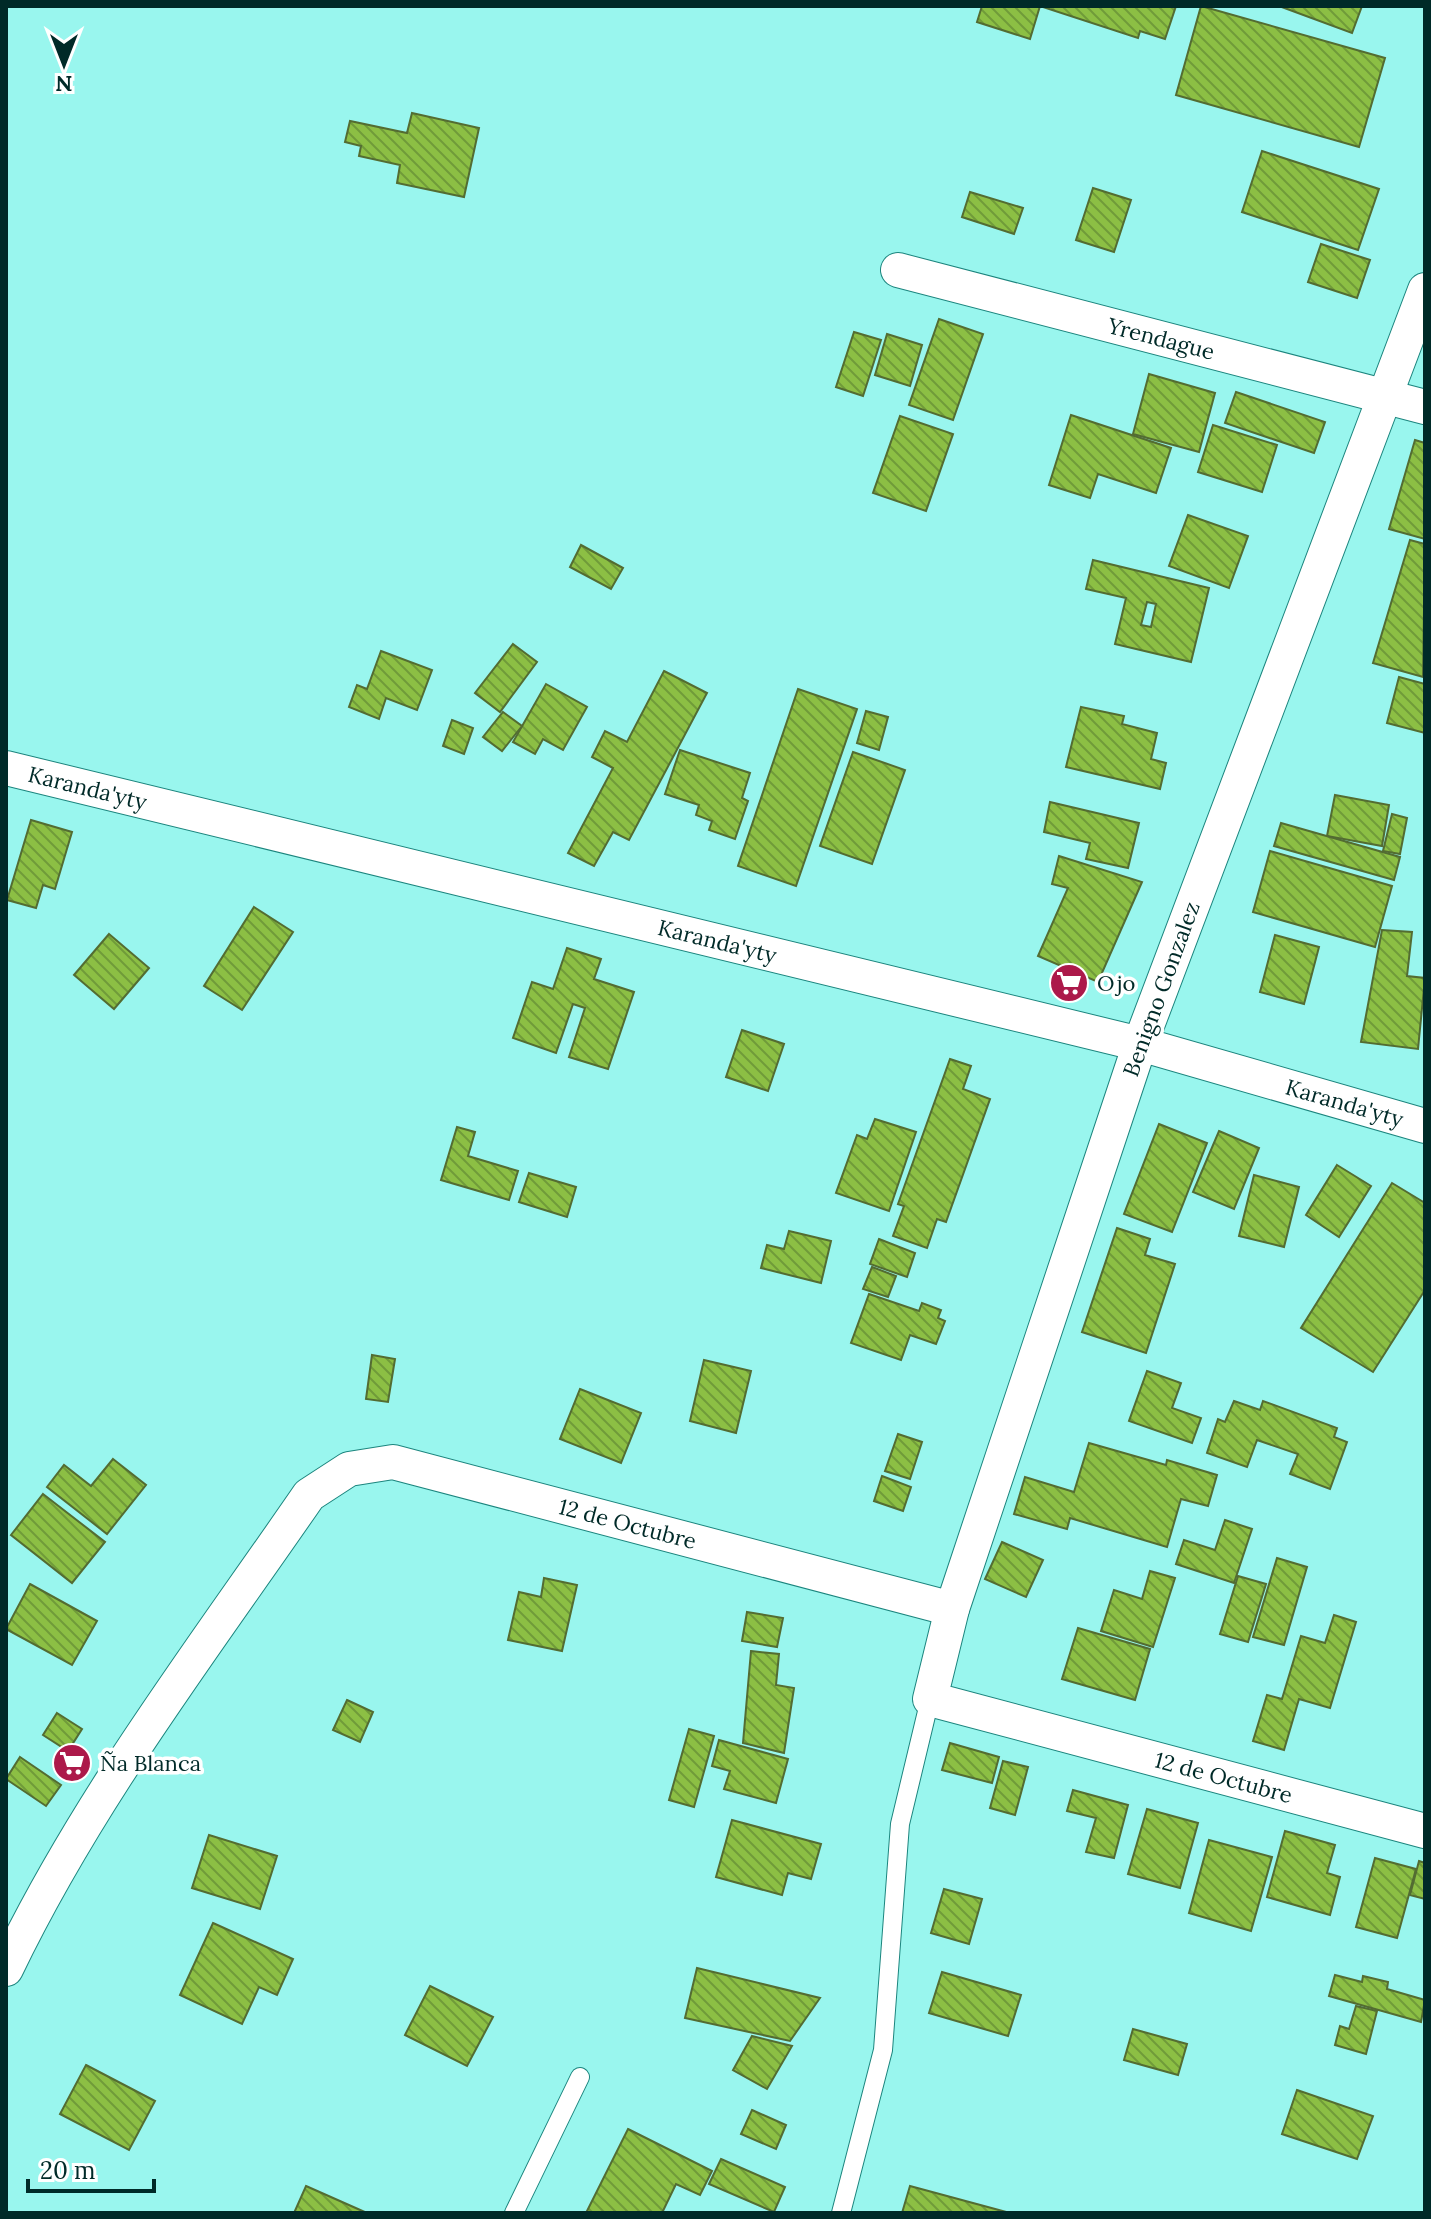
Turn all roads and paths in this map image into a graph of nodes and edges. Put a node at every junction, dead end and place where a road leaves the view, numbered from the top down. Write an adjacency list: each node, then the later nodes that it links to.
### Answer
1 (898, 270): 3 (street, Yrendague)
2 (1425, 290): 3 (street, Benigno Gonzalez)
3 (1385, 397): 4 (street, Yrendague); 6 (street, Benigno Gonzalez)
4 (1425, 407)
5 (6, 768): 6 (street, Karanda'yty)
6 (1140, 1044): 7 (street, Karanda'yty); 8 (street, Benigno Gonzalez)
7 (1425, 1126)
8 (952, 1609): 9 (street, Benigno Gonzalez); 11 (street, 12 de Octubre)
9 (930, 1699): 10 (street, 12 de Octubre); 14 (lane)
10 (1425, 1831)
11 (6, 1969)
12 (580, 2077): 13 (lane)
13 (514, 2213)
14 (841, 2213)

